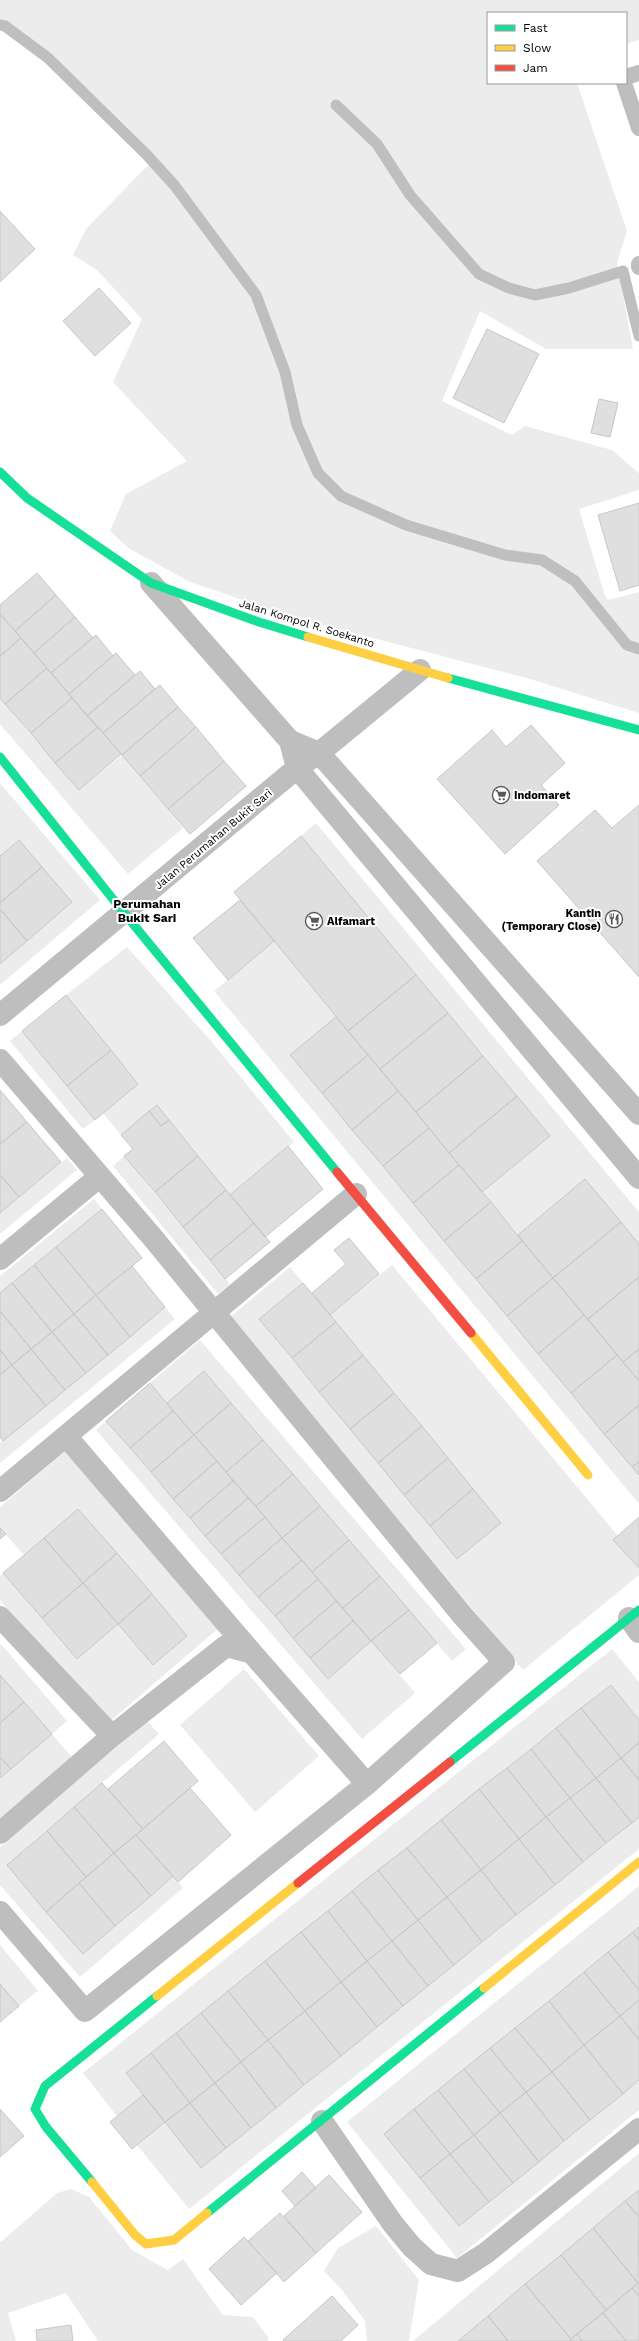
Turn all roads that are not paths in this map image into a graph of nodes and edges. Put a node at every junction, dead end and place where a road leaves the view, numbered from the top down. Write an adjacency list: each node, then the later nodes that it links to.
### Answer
1 (639, 72): 2 (lane)
2 (627, 77)
3 (624, 84): 4 (lane)
4 (639, 128)
5 (639, 264): 6 (lane)
6 (639, 267)
7 (0, 472): 8 (street, Jalan Kompol R. Soekanto)
8 (151, 583): 9 (street, Jalan Kompol R. Soekanto); 11 (street)
9 (420, 670): 10 (street, Jalan Kompol R. Soekanto); 12 (street, Jalan Perumahan Bukit Sari)
10 (639, 730)
11 (290, 740): 12 (street); 14 (street)
12 (319, 753): 14 (street, Jalan Perumahan Bukit Sari); 18 (street)
13 (0, 757): 15 (street)
14 (297, 768): 15 (street, Jalan Perumahan Bukit Sari); 20 (street)
15 (124, 913): 16 (street, Jalan Perumahan Bukit Sari); 21 (street)
16 (0, 1015)
17 (0, 1060): 19 (street)
18 (639, 1114)
19 (99, 1177): 22 (street); 23 (street)
20 (639, 1178)
21 (356, 1194): 23 (street); 25 (street)
22 (0, 1258)
23 (214, 1313): 24 (street); 31 (street)
24 (66, 1436): 26 (street); 29 (street)
25 (588, 1475)
26 (0, 1491)
27 (0, 1617): 30 (street)
28 (636, 1620): 35 (street)
29 (252, 1653): 30 (street); 31 (street)
30 (112, 1736): 32 (street)
31 (367, 1784): 34 (street)
32 (0, 1833)
33 (639, 1862): 35 (street)
34 (0, 1912)
35 (322, 2121): 36 (street)
36 (639, 2129)

